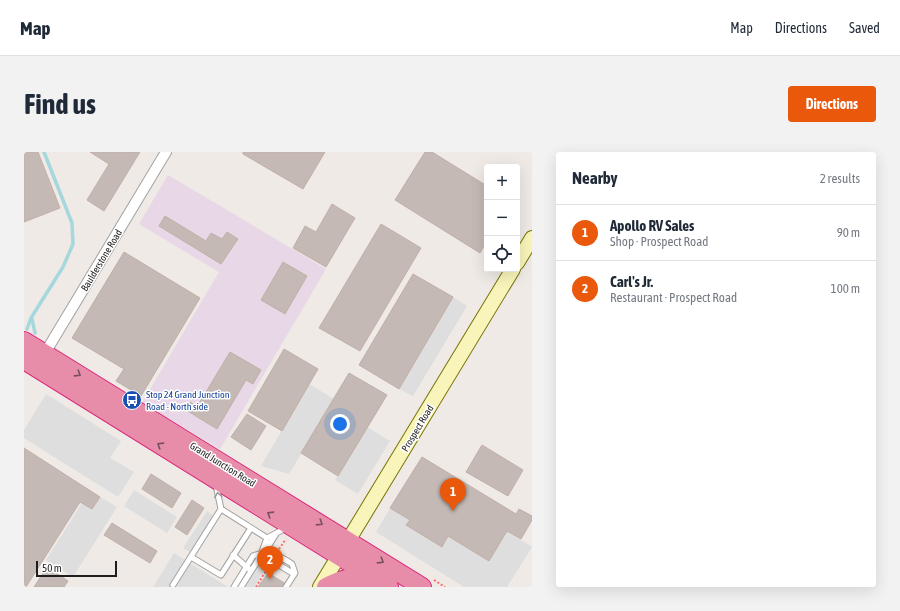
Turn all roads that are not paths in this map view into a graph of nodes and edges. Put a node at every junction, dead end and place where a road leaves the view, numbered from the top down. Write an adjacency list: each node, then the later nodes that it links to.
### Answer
1 (166, 152): 6 (street, Baulderstone Road)
2 (532, 238): 3 (street)
3 (520, 258)
4 (511, 272): 12 (street, Prospect Road)
5 (24, 341): 6 (highway, Grand Junction Road)
6 (35, 361): 7 (highway, Grand Junction Road, one-way to 6); 12 (highway, Grand Junction Road, one-way to 12)
7 (216, 480): 8 (lane, one-way to 7); 10 (highway, Grand Junction Road, one-way to 7)
8 (221, 510): 9 (lane); 15 (lane)
9 (250, 528): 11 (lane); 14 (lane)
10 (285, 532): 11 (lane); 13 (lane); 16 (highway, Grand Junction Road)
11 (267, 538): 13 (lane)
12 (348, 541): 16 (street, Prospect Road); 27 (highway, Grand Junction Road, one-way to 27)
13 (264, 554): 17 (lane); 18 (lane); 19 (lane); 19 (lane)
14 (233, 555): 15 (lane); 17 (lane)
15 (191, 557): 21 (lane)
16 (339, 557): 20 (highway, Grand Junction Road); 25 (street, Prospect Road)
17 (246, 567): 18 (lane); 22 (lane)
18 (252, 570): 23 (lane)
19 (294, 574): 24 (lane)
20 (386, 585): 26 (highway)
21 (174, 586)
22 (234, 587)
23 (241, 587)
24 (286, 587)
25 (320, 587)
26 (326, 587)
27 (422, 587)

